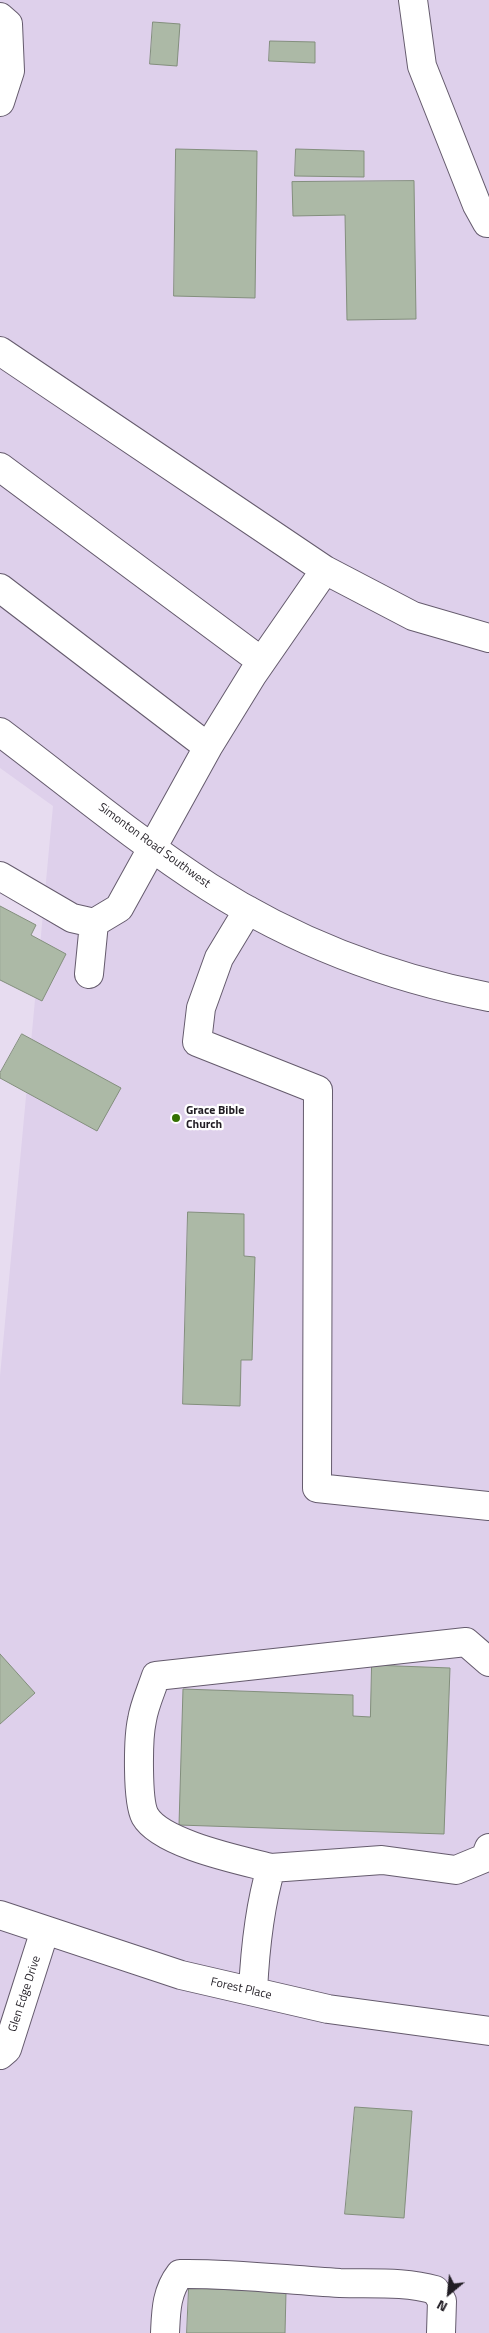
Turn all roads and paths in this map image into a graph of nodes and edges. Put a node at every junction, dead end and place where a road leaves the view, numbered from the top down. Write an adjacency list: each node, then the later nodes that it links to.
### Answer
1 (413, 0): 4 (street)
2 (0, 17): 3 (street)
3 (0, 102)
4 (489, 223)
5 (0, 352): 7 (street)
6 (0, 467): 10 (street)
7 (324, 570): 9 (street); 10 (street)
8 (0, 588): 12 (street)
9 (489, 638)
10 (261, 661): 12 (street)
11 (0, 732): 13 (street, Simonton Road Southwest)
12 (208, 747): 13 (street)
13 (154, 848): 15 (street, Simonton Road Southwest); 16 (street)
14 (0, 876): 16 (street)
15 (248, 910): 18 (street, Simonton Road Southwest); 19 (street)
16 (94, 923): 17 (street)
17 (89, 974)
18 (489, 997)
19 (489, 1506)
20 (489, 1662): 22 (street)
21 (489, 1848): 22 (street)
22 (271, 1868): 25 (street)
23 (0, 1916): 24 (street, Forest Place)
24 (45, 1930): 25 (street, Forest Place); 27 (street, Glen Edge Drive)
25 (253, 1992): 26 (street, Forest Place)
26 (489, 2031)
27 (0, 2055)
28 (165, 2333): 29 (street)
29 (441, 2333)

